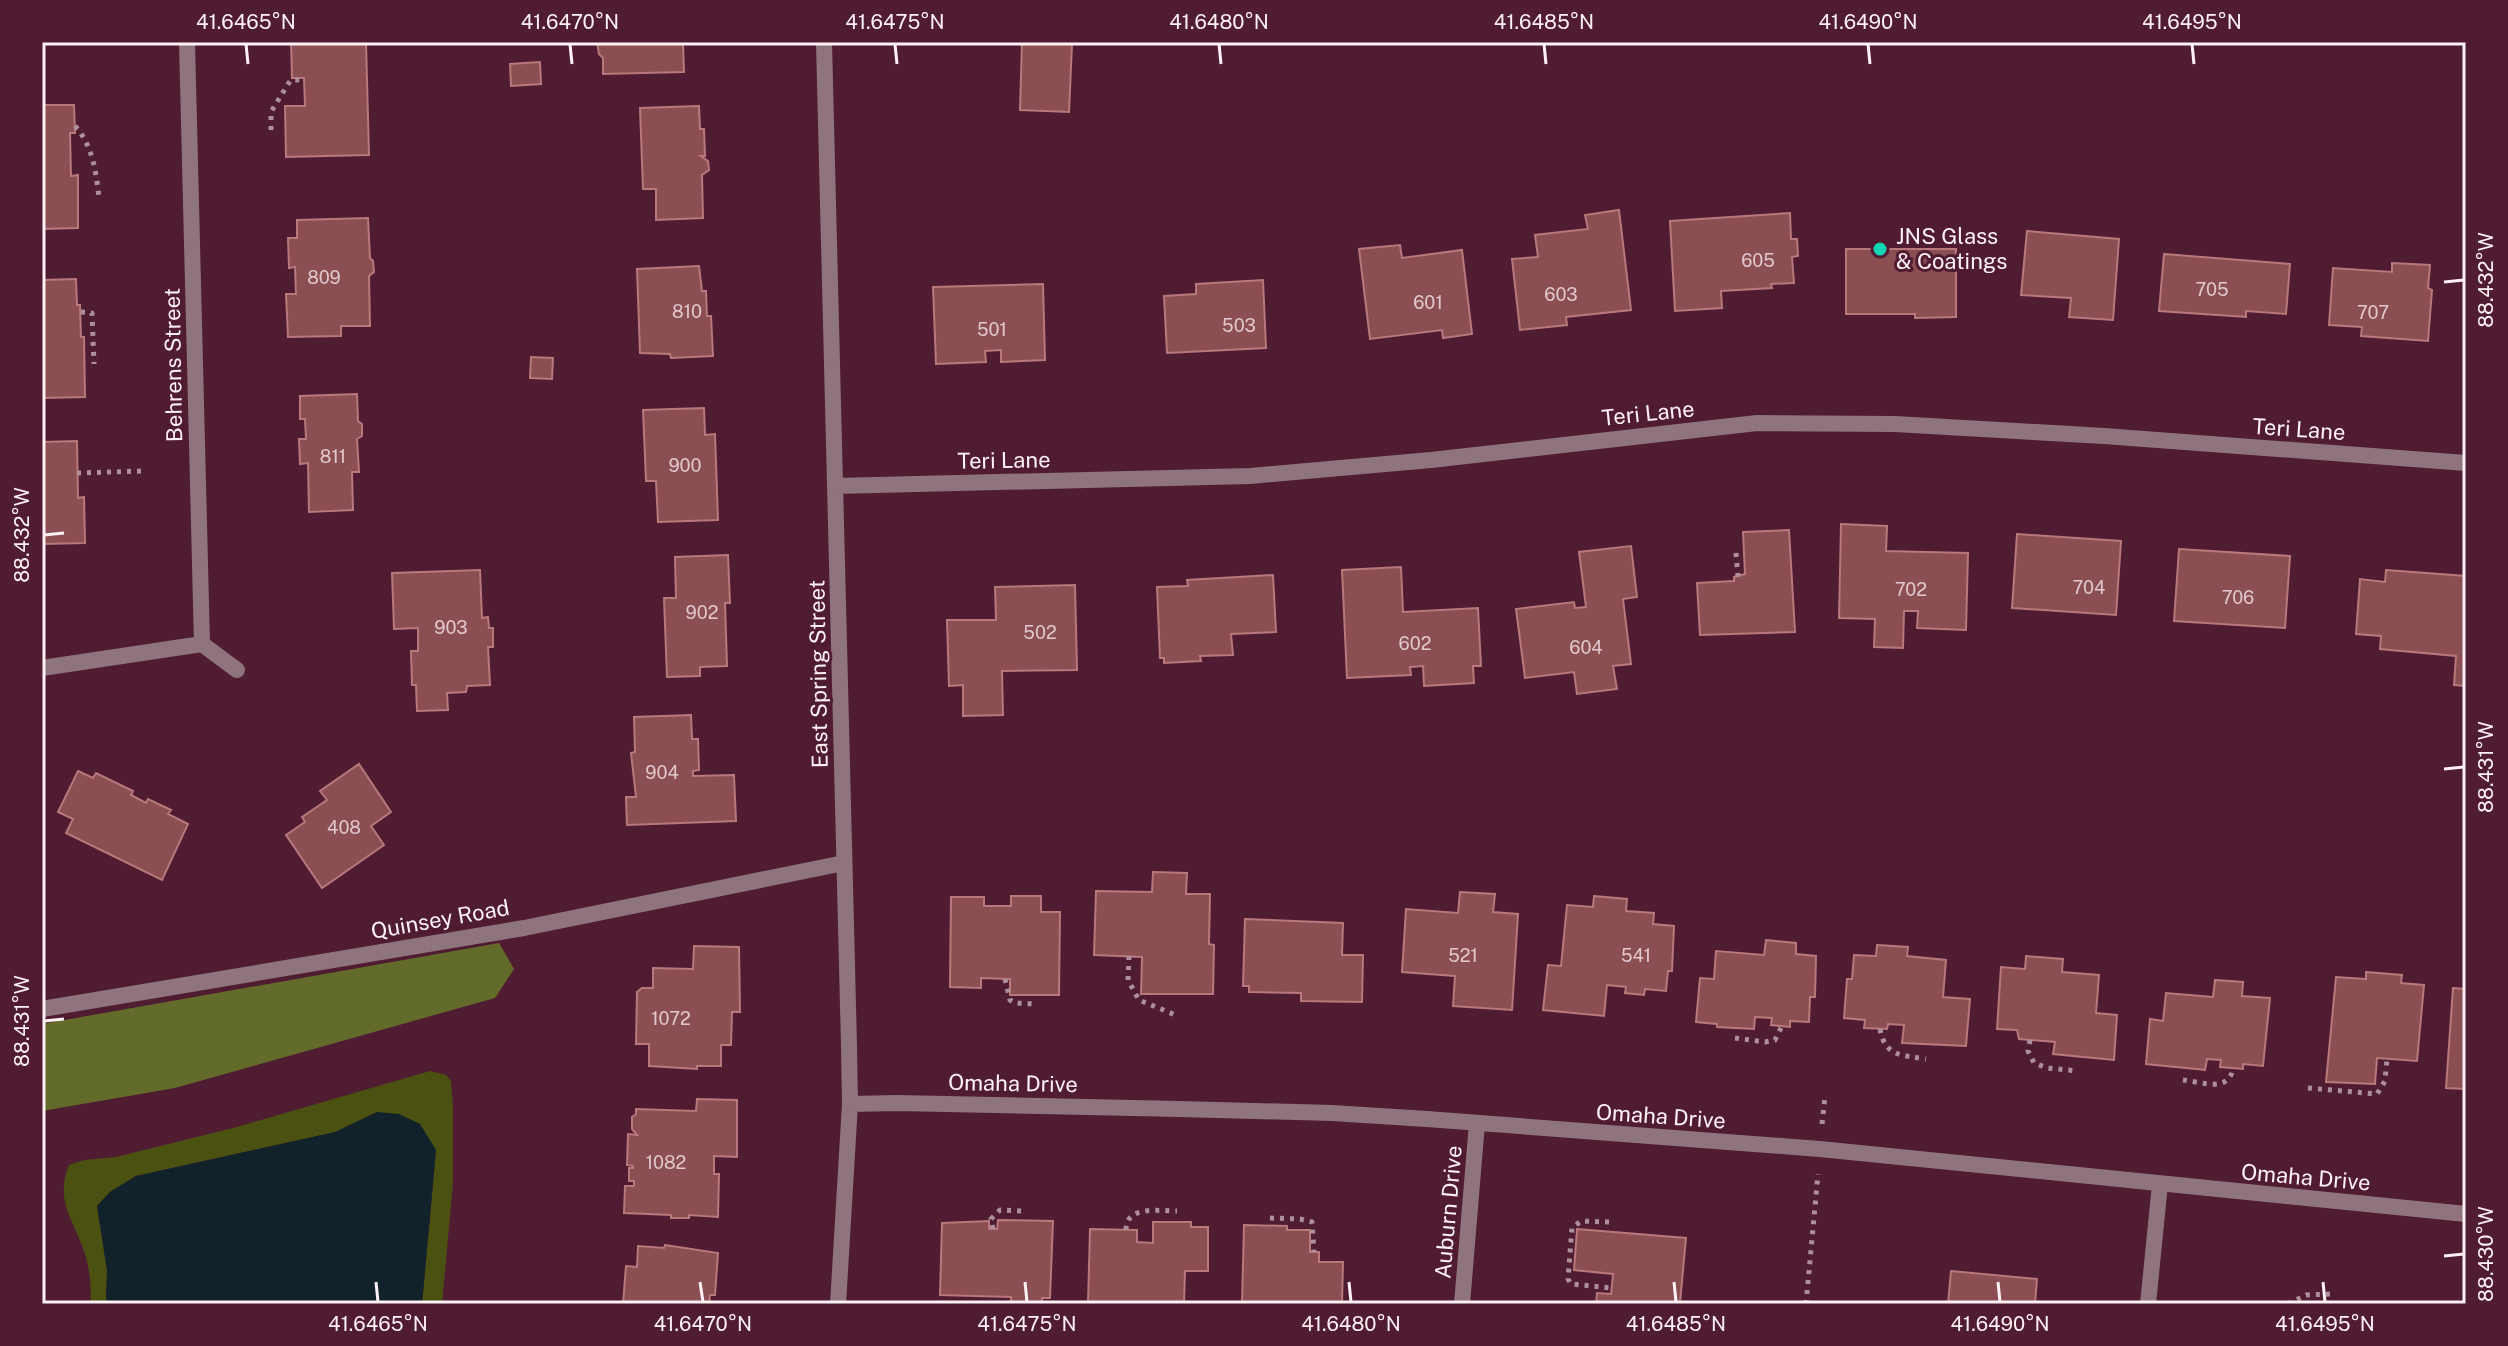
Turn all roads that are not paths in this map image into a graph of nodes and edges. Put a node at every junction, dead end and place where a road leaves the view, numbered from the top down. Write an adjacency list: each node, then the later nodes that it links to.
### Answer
1 (187, 42): 5 (street, Behrens Street)
2 (824, 42): 4 (street, East Spring Street)
3 (2466, 463): 4 (street, Teri Lane)
4 (835, 486): 8 (street, East Spring Street)
5 (202, 644): 6 (street); 7 (street)
6 (42, 668)
7 (237, 670)
8 (844, 863): 9 (street, Quinsey Road); 10 (street, East Spring Street)
9 (42, 1009)
10 (850, 1104): 11 (street, Omaha Drive); 14 (street, East Spring Street)
11 (1477, 1123): 12 (street, Omaha Drive); 15 (street, Auburn Drive)
12 (2160, 1184): 13 (street, Omaha Drive); 16 (street)
13 (2466, 1214)
14 (838, 1304)
15 (1462, 1304)
16 (2148, 1304)

